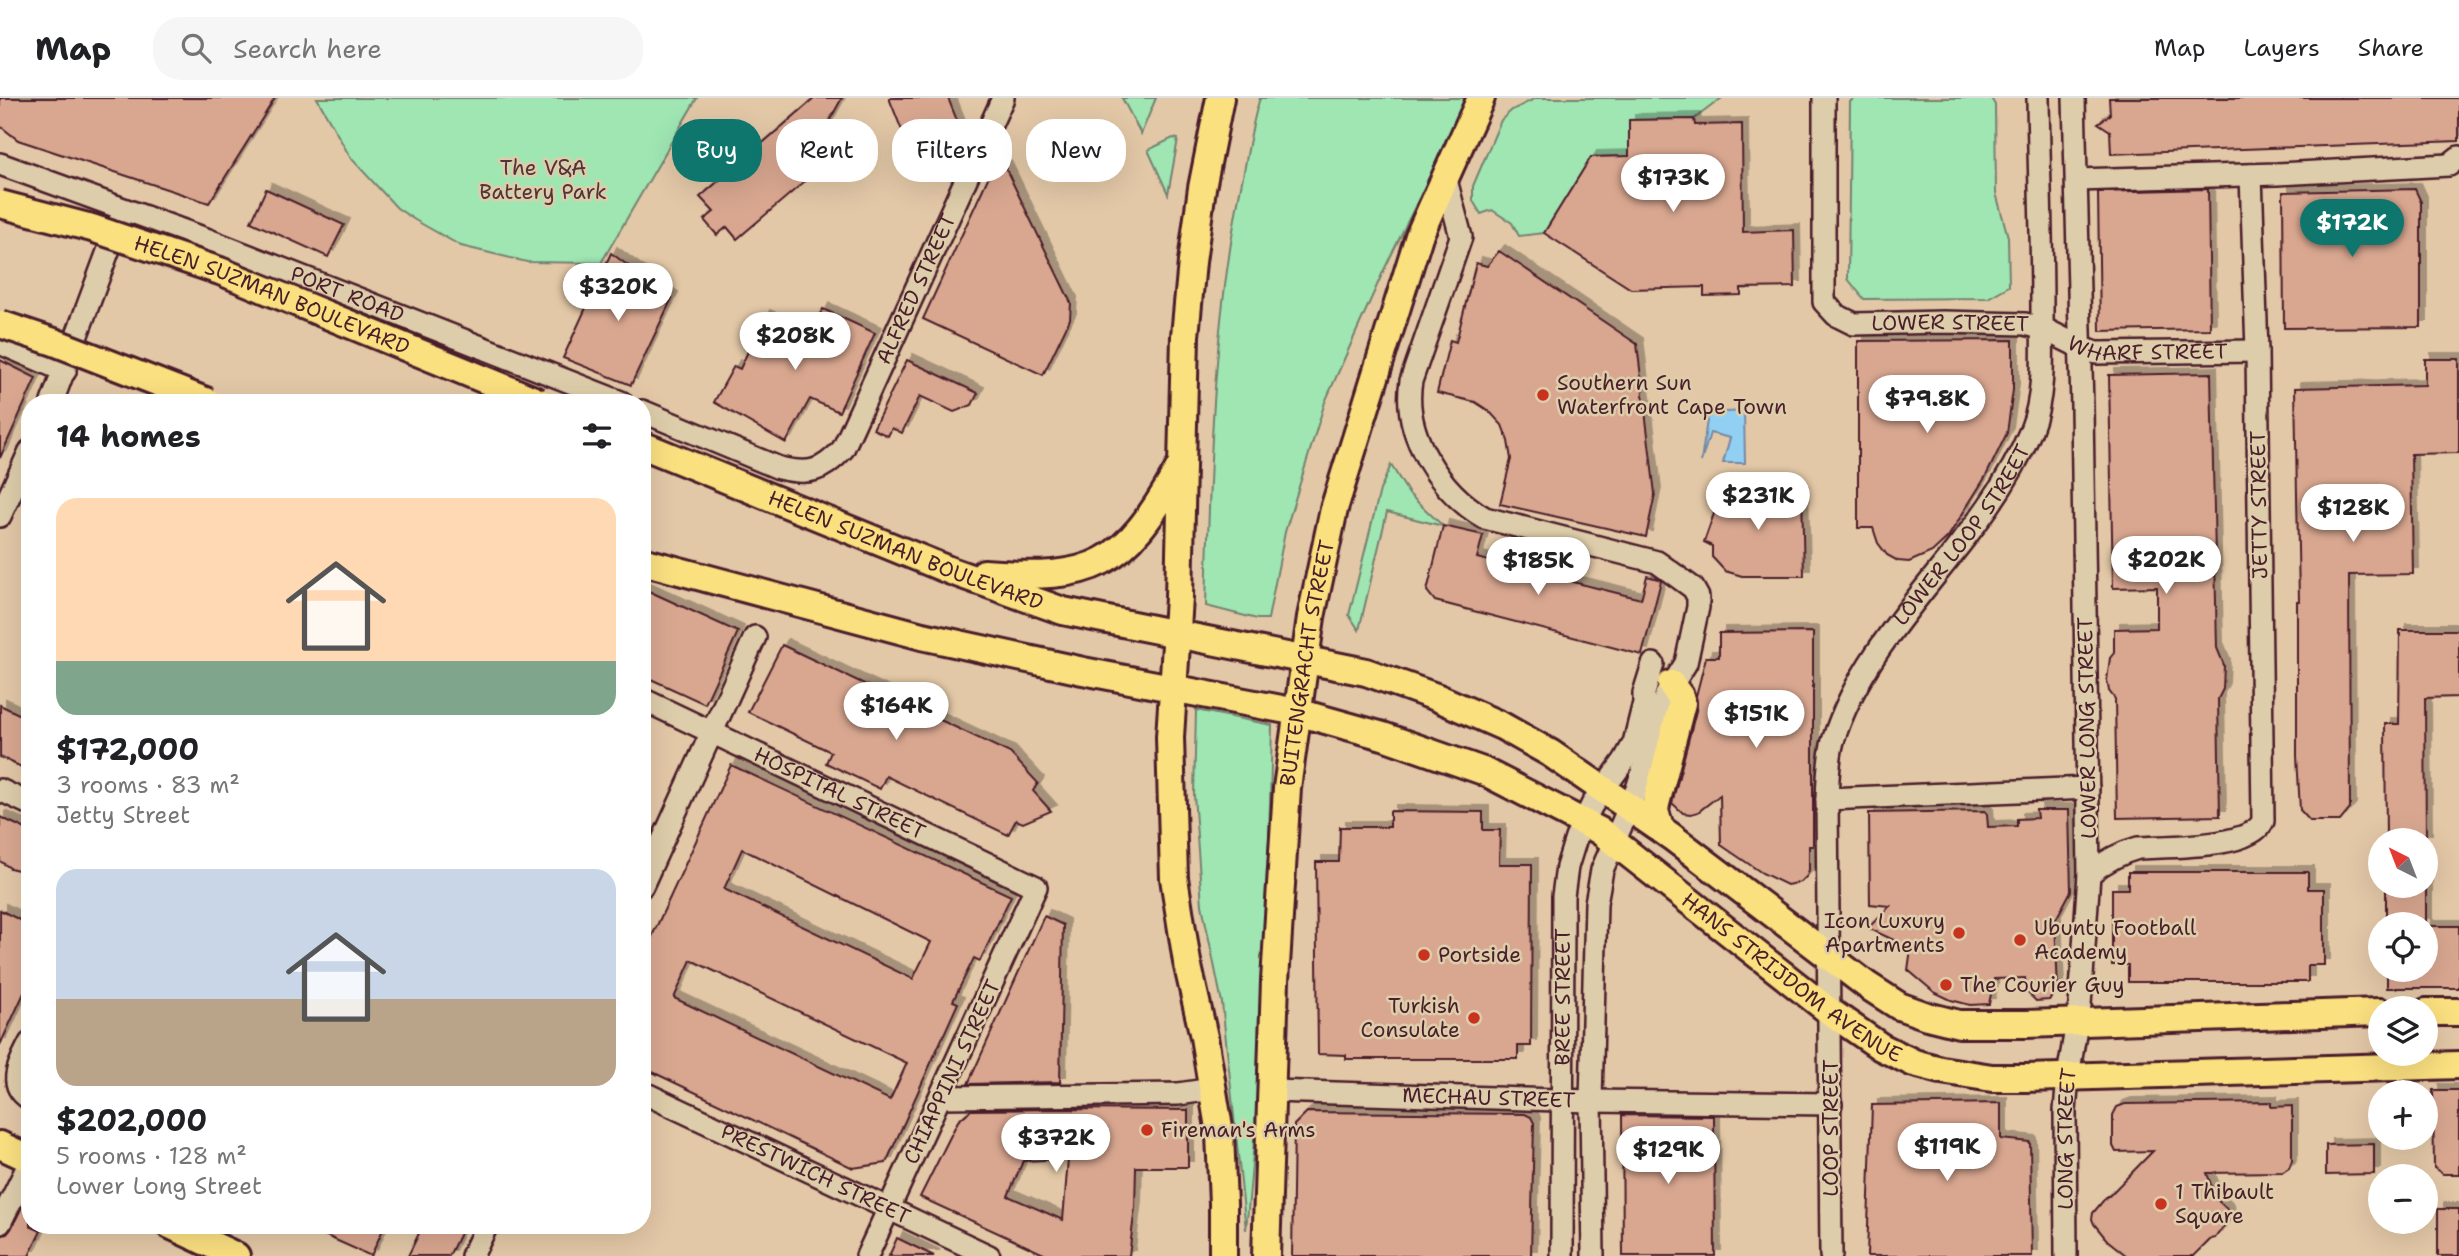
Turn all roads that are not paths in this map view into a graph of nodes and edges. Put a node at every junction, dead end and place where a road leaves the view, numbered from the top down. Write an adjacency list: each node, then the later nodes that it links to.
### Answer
1 (1003, 98): 26 (street, ALFRED STREET)
2 (1220, 98): 28 (main road)
3 (1481, 98): 11 (main road, BUITENGRACHT STREET)
4 (1824, 98): 17 (street, LOWER STREET)
5 (2038, 98): 17 (street, LOWER LOOP STREET)
6 (2074, 98): 13 (street, LOWER LONG STREET)
7 (2459, 157): 10 (street)
8 (0, 164): 12 (street, PORT ROAD)
9 (0, 175): 12 (street, PORT ROAD)
10 (2250, 175): 13 (street); 20 (street, JETTY STREET)
11 (1445, 176): 35 (main road, BUITENGRACHT STREET); 37 (street, BREE STREET)
12 (33, 177): 15 (street, PORT ROAD)
13 (2077, 180): 19 (street, LOWER LONG STREET)
14 (0, 204): 24 (main road, HELEN SUZMAN BOULEVARD, bridge)
15 (124, 210): 21 (street); 25 (street, PORT ROAD)
16 (0, 324): 23 (main road, bridge)
17 (2042, 328): 19 (street, WHARF STREET); 45 (street, LOWER LOOP STREET)
18 (0, 343): 21 (street)
19 (2080, 347): 20 (street, WHARF STREET); 42 (street, LOWER LONG STREET)
20 (2257, 351): 52 (street, JETTY STREET)
21 (65, 371): 22 (street)
22 (55, 394)
23 (187, 394)
24 (520, 394)
25 (601, 394)
26 (651, 415)
27 (651, 448): 32 (main road, HELEN SUZMAN BOULEVARD)
28 (1181, 463): 32 (main road); 33 (main road)
29 (21, 470): 30 (street)
30 (0, 516)
31 (651, 564): 38 (main road)
32 (951, 571): 33 (main road, HELEN SUZMAN BOULEVARD)
33 (1176, 632): 35 (main road, HANS STRIJDOM AVENUE); 38 (main road)
34 (755, 637): 41 (street)
35 (1304, 660): 40 (main road, BUITENGRACHT STREET); 43 (main road, HANS STRIJDOM AVENUE)
36 (1653, 664): 43 (street, BREE STREET)
37 (1679, 674): 47 (street, BREE STREET); 49 (main road)
38 (1172, 686): 40 (main road, HANS STRIJDOM AVENUE); 63 (main road)
39 (651, 703): 41 (street, HOSPITAL STREET)
40 (1297, 712): 48 (main road, HANS STRIJDOM AVENUE); 64 (main road, BUITENGRACHT STREET)
41 (711, 733): 51 (street); 53 (street, HOSPITAL STREET)
42 (2088, 788): 45 (street); 52 (street, LOWER LONG STREET)
43 (1602, 789): 47 (main road, HANS STRIJDOM AVENUE); 48 (street, BREE STREET)
44 (0, 790): 46 (street)
45 (1827, 799): 54 (street, LOWER LOOP STREET)
46 (21, 800)
47 (1629, 809): 49 (main road, HANS STRIJDOM AVENUE); 50 (street, BREE STREET)
48 (1584, 821): 50 (main road, HANS STRIJDOM AVENUE); 68 (street, BREE STREET)
49 (1660, 828): 54 (main road, HANS STRIJDOM AVENUE)
50 (1614, 842): 55 (main road, HANS STRIJDOM AVENUE); 69 (street, BREE STREET)
51 (651, 866)
52 (2089, 874): 59 (street, LOWER LONG STREET)
53 (1036, 887): 67 (street, CHIAPPINI STREET)
54 (1829, 957): 55 (street, LOOP STREET); 59 (main road, HANS STRIJDOM AVENUE)
55 (1829, 1011): 62 (main road, HANS STRIJDOM AVENUE); 70 (street, LOOP STREET)
56 (2368, 1012): 59 (main road, HANS STRIJDOM AVENUE)
57 (2438, 1012): 58 (main road)
58 (2459, 1012)
59 (2078, 1022): 62 (street, LONG STREET)
60 (21, 1062): 65 (street)
61 (2459, 1065): 62 (main road, HANS STRIJDOM AVENUE)
62 (2068, 1076): 88 (street, LONG STREET)
63 (1213, 1089): 67 (street); 83 (main road)
64 (1272, 1091): 68 (street, MECHAU STREET); 84 (main road, BUITENGRACHT STREET)
65 (21, 1093)
66 (651, 1097): 74 (street, PRESTWICH STREET)
67 (941, 1097): 74 (street, CHIAPPINI STREET)
68 (1562, 1100): 69 (street, MECHAU STREET); 85 (street, BREE STREET)
69 (1591, 1101): 70 (street, MECHAU STREET); 86 (street, BREE STREET)
70 (1831, 1104): 87 (street, LOOP STREET)
71 (0, 1144): 72 (main road)
72 (21, 1156)
73 (21, 1180): 75 (street)
74 (889, 1207): 81 (street, CHIAPPINI STREET); 82 (street, PRESTWICH STREET)
75 (0, 1223)
76 (183, 1234): 78 (main road)
77 (483, 1234): 80 (street)
78 (206, 1250): 79 (main road)
79 (236, 1256)
80 (472, 1256)
81 (867, 1256)
82 (989, 1256)
83 (1223, 1256)
84 (1266, 1256)
85 (1562, 1256)
86 (1593, 1256)
87 (1831, 1256)
88 (2066, 1256)

